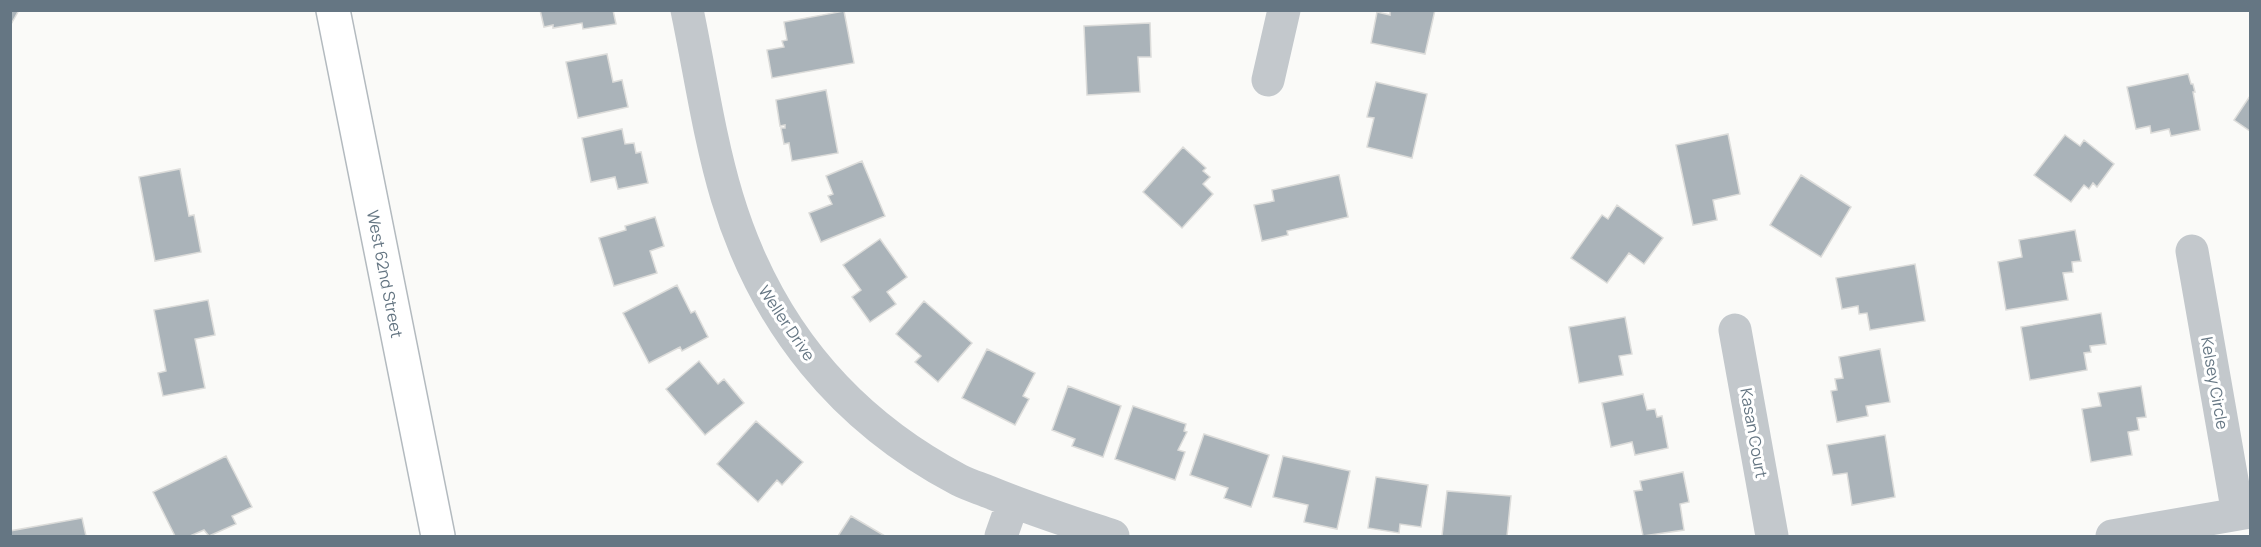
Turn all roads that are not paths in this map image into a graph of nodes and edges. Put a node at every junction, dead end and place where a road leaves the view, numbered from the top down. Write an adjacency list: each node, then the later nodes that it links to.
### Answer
1 (333, 10): 9 (street, West 62nd Street)
2 (687, 10): 7 (street, Weller Drive)
3 (1284, 10): 4 (street)
4 (1268, 81)
5 (2192, 251): 8 (street, Kelsey Circle)
6 (1735, 330): 12 (street, Kasan Court)
7 (1013, 502): 10 (street); 11 (street, Weller Drive)
8 (2244, 513): 13 (street)
9 (438, 537)
10 (1001, 537)
11 (1113, 537)
12 (1772, 537)
13 (2112, 537)

